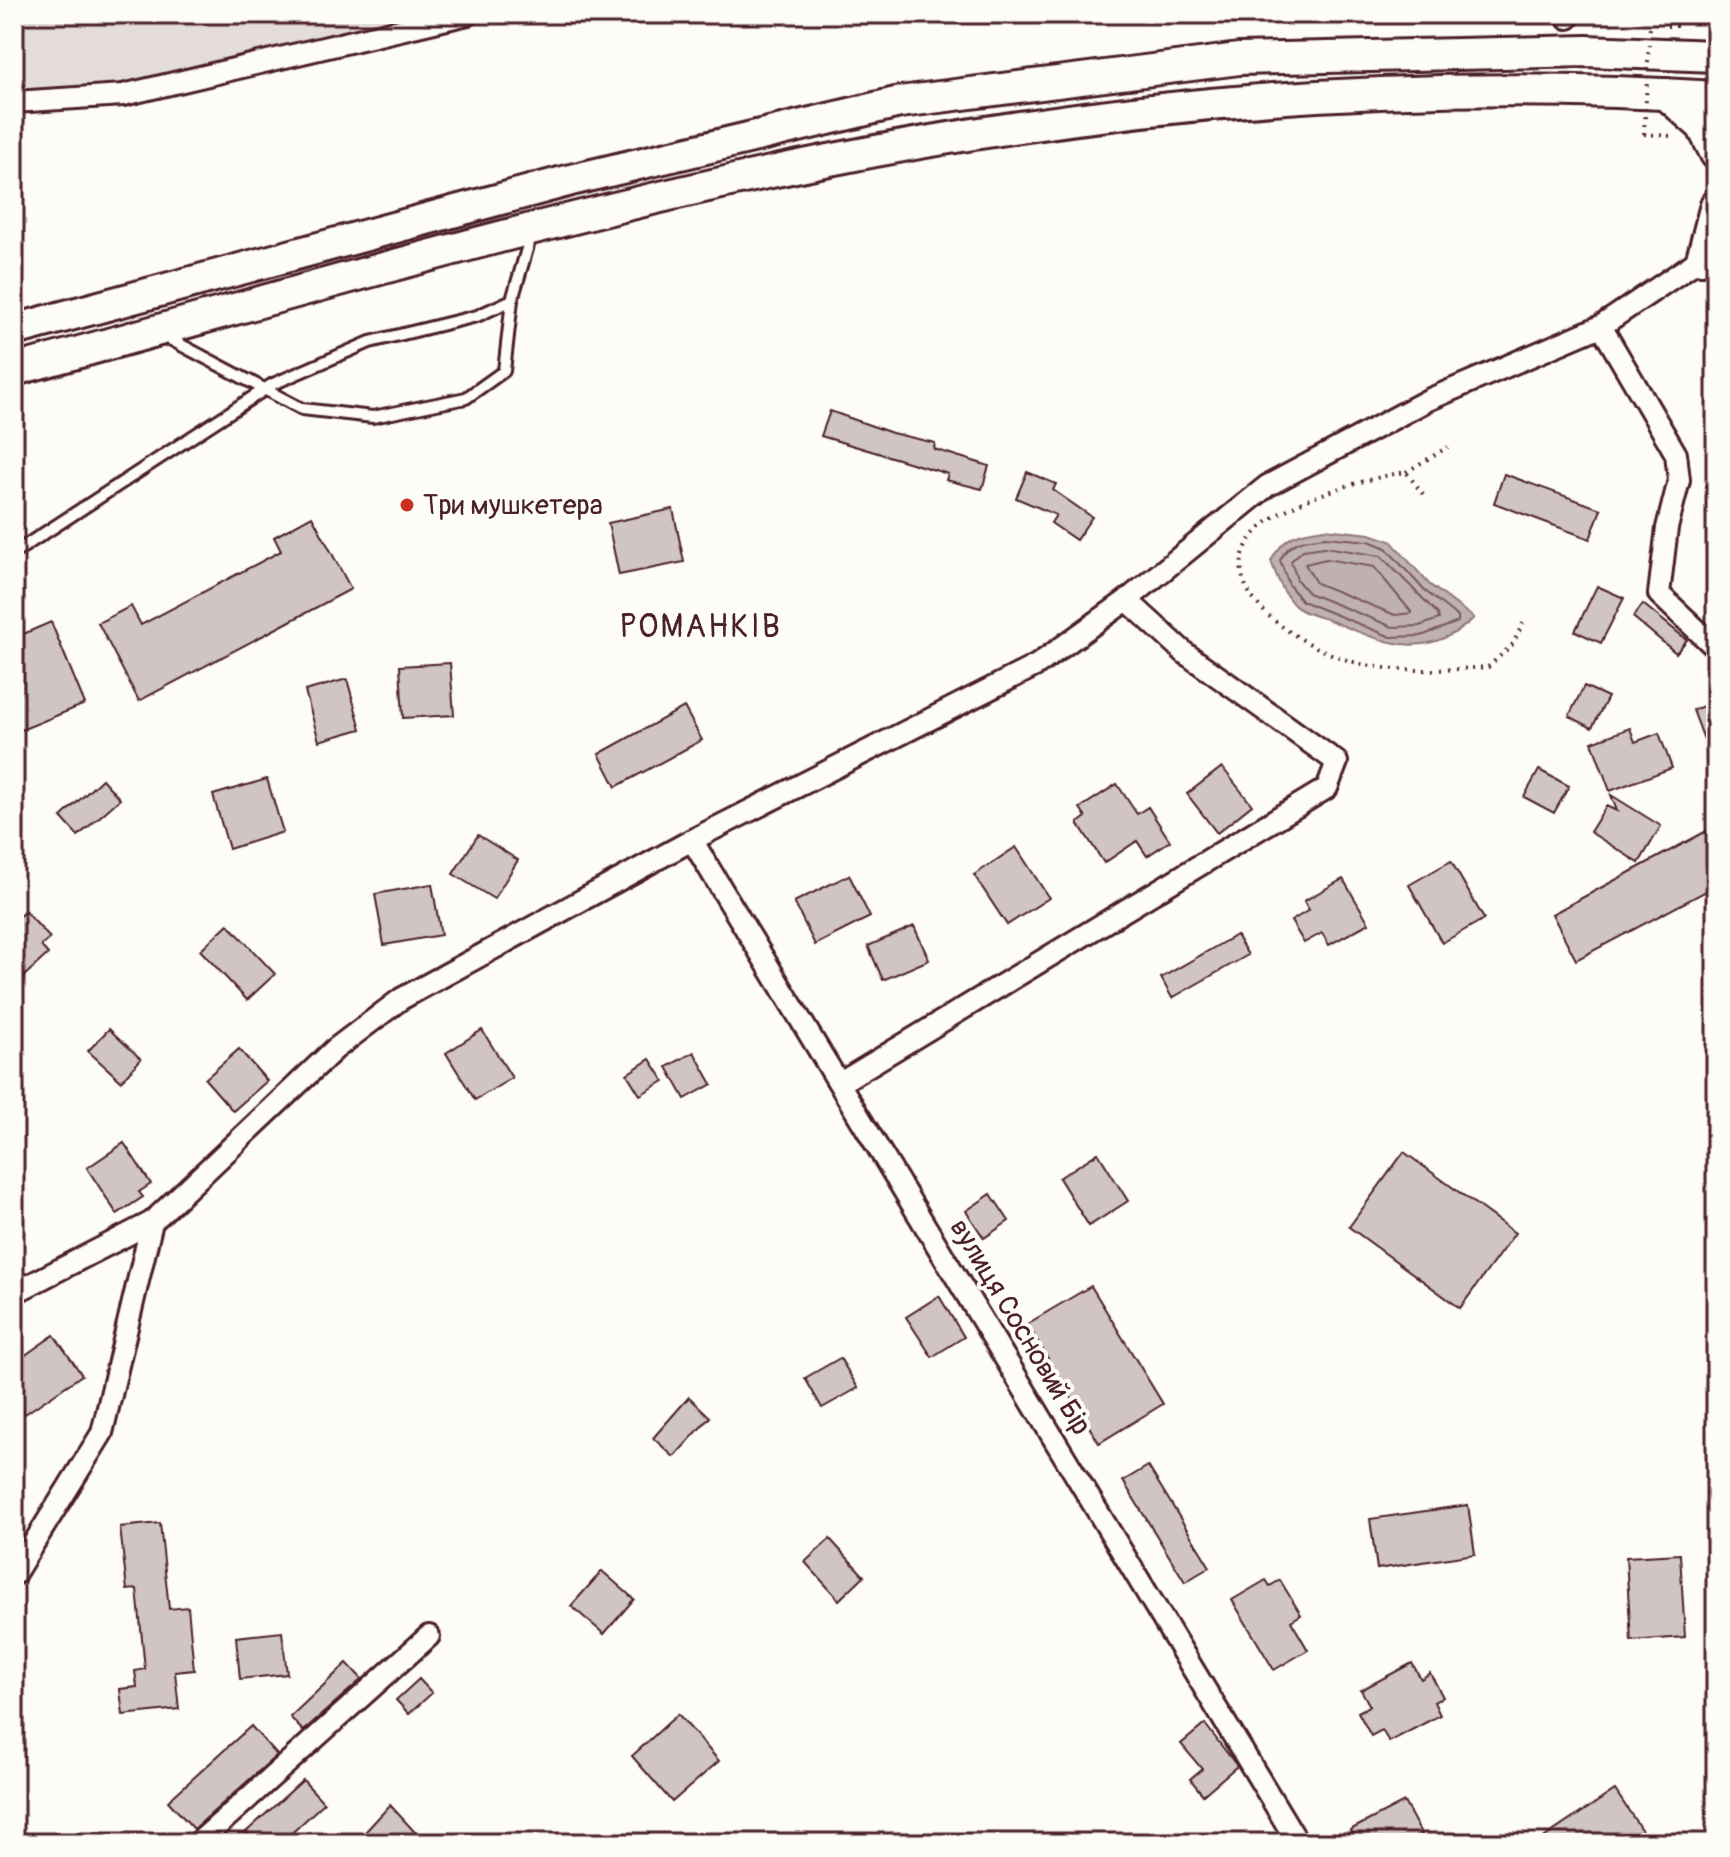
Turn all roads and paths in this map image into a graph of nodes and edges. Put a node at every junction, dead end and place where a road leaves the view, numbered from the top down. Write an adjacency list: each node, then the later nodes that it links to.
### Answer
1 (468, 14): 6 (street)
2 (1650, 26): 7 (path, bridge)
3 (1716, 56): 14 (main road)
4 (1666, 94): 5 (main road); 8 (main road); 10 (main road)
5 (1716, 97)
6 (14, 102)
7 (1670, 136)
8 (1716, 154)
9 (1716, 205): 11 (main road)
10 (533, 229): 12 (lane); 15 (main road)
11 (1709, 253): 13 (street)
12 (512, 300): 17 (lane); 17 (lane)
13 (1601, 326): 22 (street); 24 (street)
14 (14, 330)
15 (156, 331): 16 (main road); 17 (lane)
16 (14, 370)
17 (265, 390): 21 (lane)
18 (1448, 447): 19 (path)
19 (1406, 472): 20 (path); 23 (path)
20 (1423, 494)
21 (14, 553)
22 (1127, 600): 25 (street); 26 (street)
23 (1523, 623)
24 (1716, 648)
25 (692, 840): 26 (street, вулиця Сосновий Бір); 27 (street)
26 (840, 1083): 32 (street, вулиця Сосновий Бір)
27 (152, 1222): 28 (street); 29 (street)
28 (14, 1293)
29 (14, 1575)
30 (429, 1636): 31 (street)
31 (198, 1843)
32 (1298, 1843)

